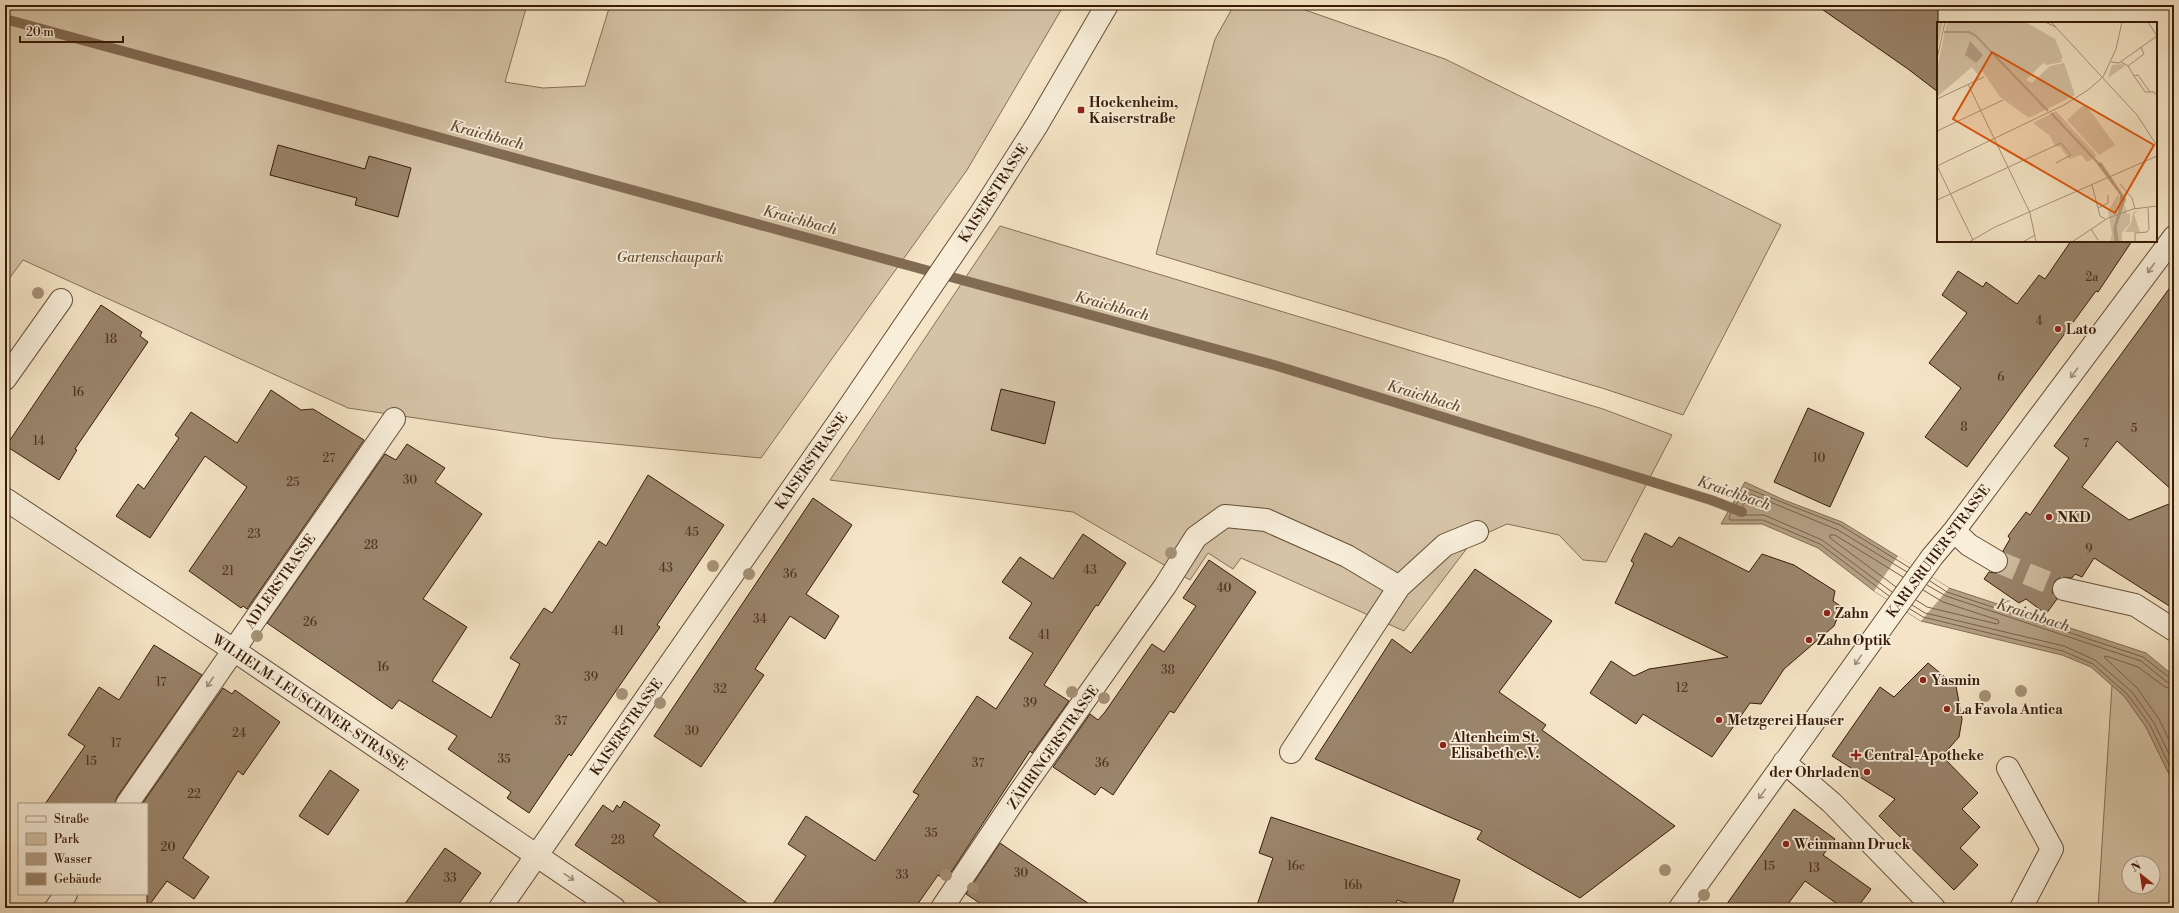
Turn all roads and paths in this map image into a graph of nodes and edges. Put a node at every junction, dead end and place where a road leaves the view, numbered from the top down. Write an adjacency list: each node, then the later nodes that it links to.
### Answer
1 (1107, 5): 18 (street, KAISERSTRASSE)
2 (2174, 237): 7 (street, KARLSRUHER STRASSE, one-way to 7)
3 (61, 300): 4 (street)
4 (5, 379)
5 (394, 419): 13 (street, ADLERSTRASSE)
6 (5, 499): 13 (street, WILHELM-LEUSCHNER-STRASSE)
7 (1954, 531): 9 (street); 15 (street, KARLSRUHER STRASSE, one-way to 15)
8 (1477, 532): 10 (street)
9 (1996, 561)
10 (1400, 588): 14 (street); 23 (street, ZÄHRINGERSTRASSE)
11 (2064, 589): 12 (street)
12 (2174, 630)
13 (232, 650): 17 (street, ADLERSTRASSE, one-way to 17); 18 (street, WILHELM-LEUSCHNER-STRASSE)
14 (1291, 752)
15 (1784, 762): 24 (street, KARLSRUHER STRASSE, one-way to 24); 25 (street)
16 (2008, 768): 26 (street)
17 (128, 803)
18 (537, 855): 21 (street, KAISERSTRASSE); 22 (street, WILHELM-LEUSCHNER-STRASSE, one-way to 22)
19 (65, 895): 20 (street)
20 (56, 908)
21 (500, 908)
22 (614, 908)
23 (942, 908)
24 (1680, 908)
25 (1934, 908)
26 (2021, 908)

